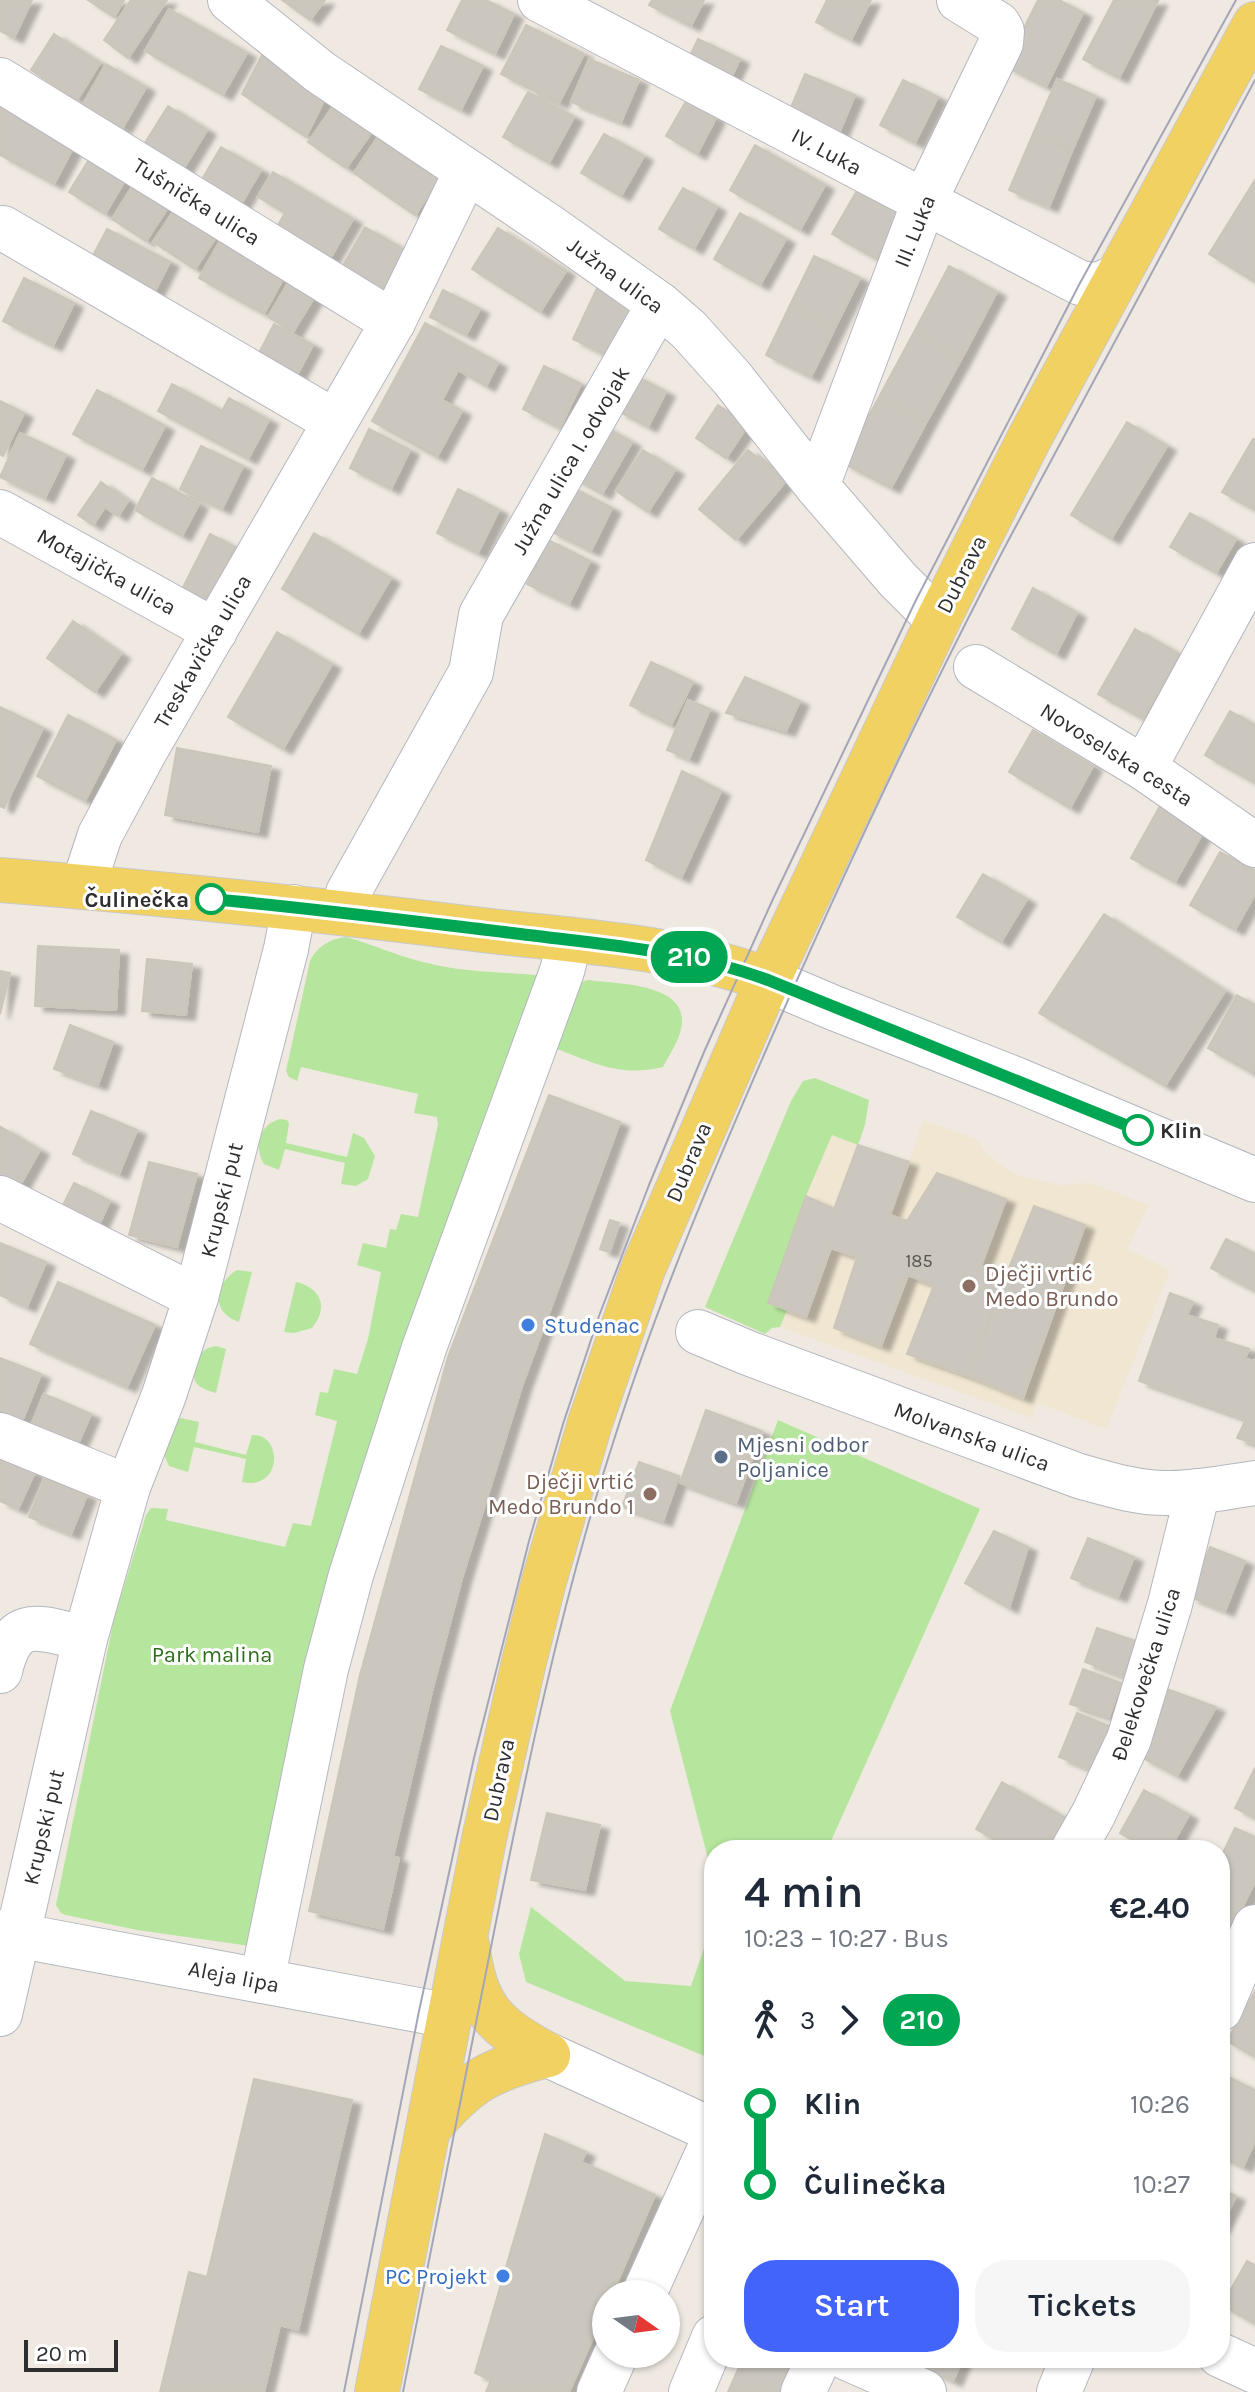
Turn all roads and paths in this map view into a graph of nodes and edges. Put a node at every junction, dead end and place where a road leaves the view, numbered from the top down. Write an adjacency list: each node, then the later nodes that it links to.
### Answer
1 (230, 0): 6 (street, Južna ulica)
2 (540, 0): 7 (street, IV. Luka)
3 (959, 0): 7 (street, III. Luka)
4 (1255, 24): 9 (main road, Dubrava)
5 (0, 80): 11 (street, Tušnička ulica)
6 (466, 172): 10 (street, Južna ulica); 11 (street, Treskavička ulica)
7 (924, 202): 9 (street, IV. Luka); 13 (street, III. Luka)
8 (3, 228): 12 (street)
9 (1116, 277): 16 (main road, Dubrava)
10 (659, 304): 13 (street, Južna ulica); 24 (street, Južna ulica I. odvojak)
11 (393, 322): 12 (street, Treskavička ulica)
12 (334, 421): 17 (street, Treskavička ulica)
13 (817, 486): 16 (street, Južna ulica)
14 (0, 512): 17 (street, Motajička ulica)
15 (1255, 565): 19 (street)
16 (939, 618): 26 (main road, Dubrava)
17 (215, 631): 22 (street, Treskavička ulica)
18 (976, 667): 19 (street, Novoselska cesta)
19 (1144, 768): 20 (street, Novoselska cesta)
20 (1255, 845)
21 (0, 880): 22 (main road)
22 (83, 887): 23 (main road)
23 (294, 907): 24 (main road); 29 (street, Krupski put)
24 (343, 912): 25 (main road)
25 (570, 940): 26 (main road); 41 (street)
26 (768, 980): 27 (street); 40 (main road, Dubrava)
27 (1255, 1180)
28 (0, 1198): 29 (street)
29 (196, 1297): 33 (street, Krupski put)
30 (698, 1332): 34 (street, Molvanska ulica)
31 (0, 1435): 33 (street)
32 (1255, 1483): 34 (street, Molvanska ulica)
33 (128, 1487): 35 (street, Krupski put)
34 (1198, 1491): 37 (street, Đelekovečka ulica)
35 (85, 1639): 36 (street); 39 (street, Krupski put)
36 (0, 1671)
37 (1079, 1840)
38 (1255, 1927): 42 (street)
39 (9, 1934): 41 (street, Aleja lipa); 43 (street)
40 (465, 1935): 44 (main road, Dubrava); 45 (main road)
41 (262, 1981): 44 (street, Aleja lipa)
42 (1230, 1986)
43 (0, 2014)
44 (450, 2016): 47 (main road, Dubrava)
45 (548, 2055): 46 (street); 47 (main road)
46 (704, 2126)
47 (430, 2127): 57 (main road, Dubrava)
48 (704, 2161): 49 (street)
49 (650, 2280)
50 (1230, 2360): 56 (street)
51 (704, 2361): 59 (street)
52 (610, 2368): 58 (street)
53 (814, 2368): 60 (street)
54 (870, 2368): 61 (street)
55 (1069, 2368): 62 (street)
56 (1255, 2371)
57 (377, 2392)
58 (599, 2392)
59 (691, 2392)
60 (803, 2392)
61 (924, 2392)
62 (1059, 2392)

